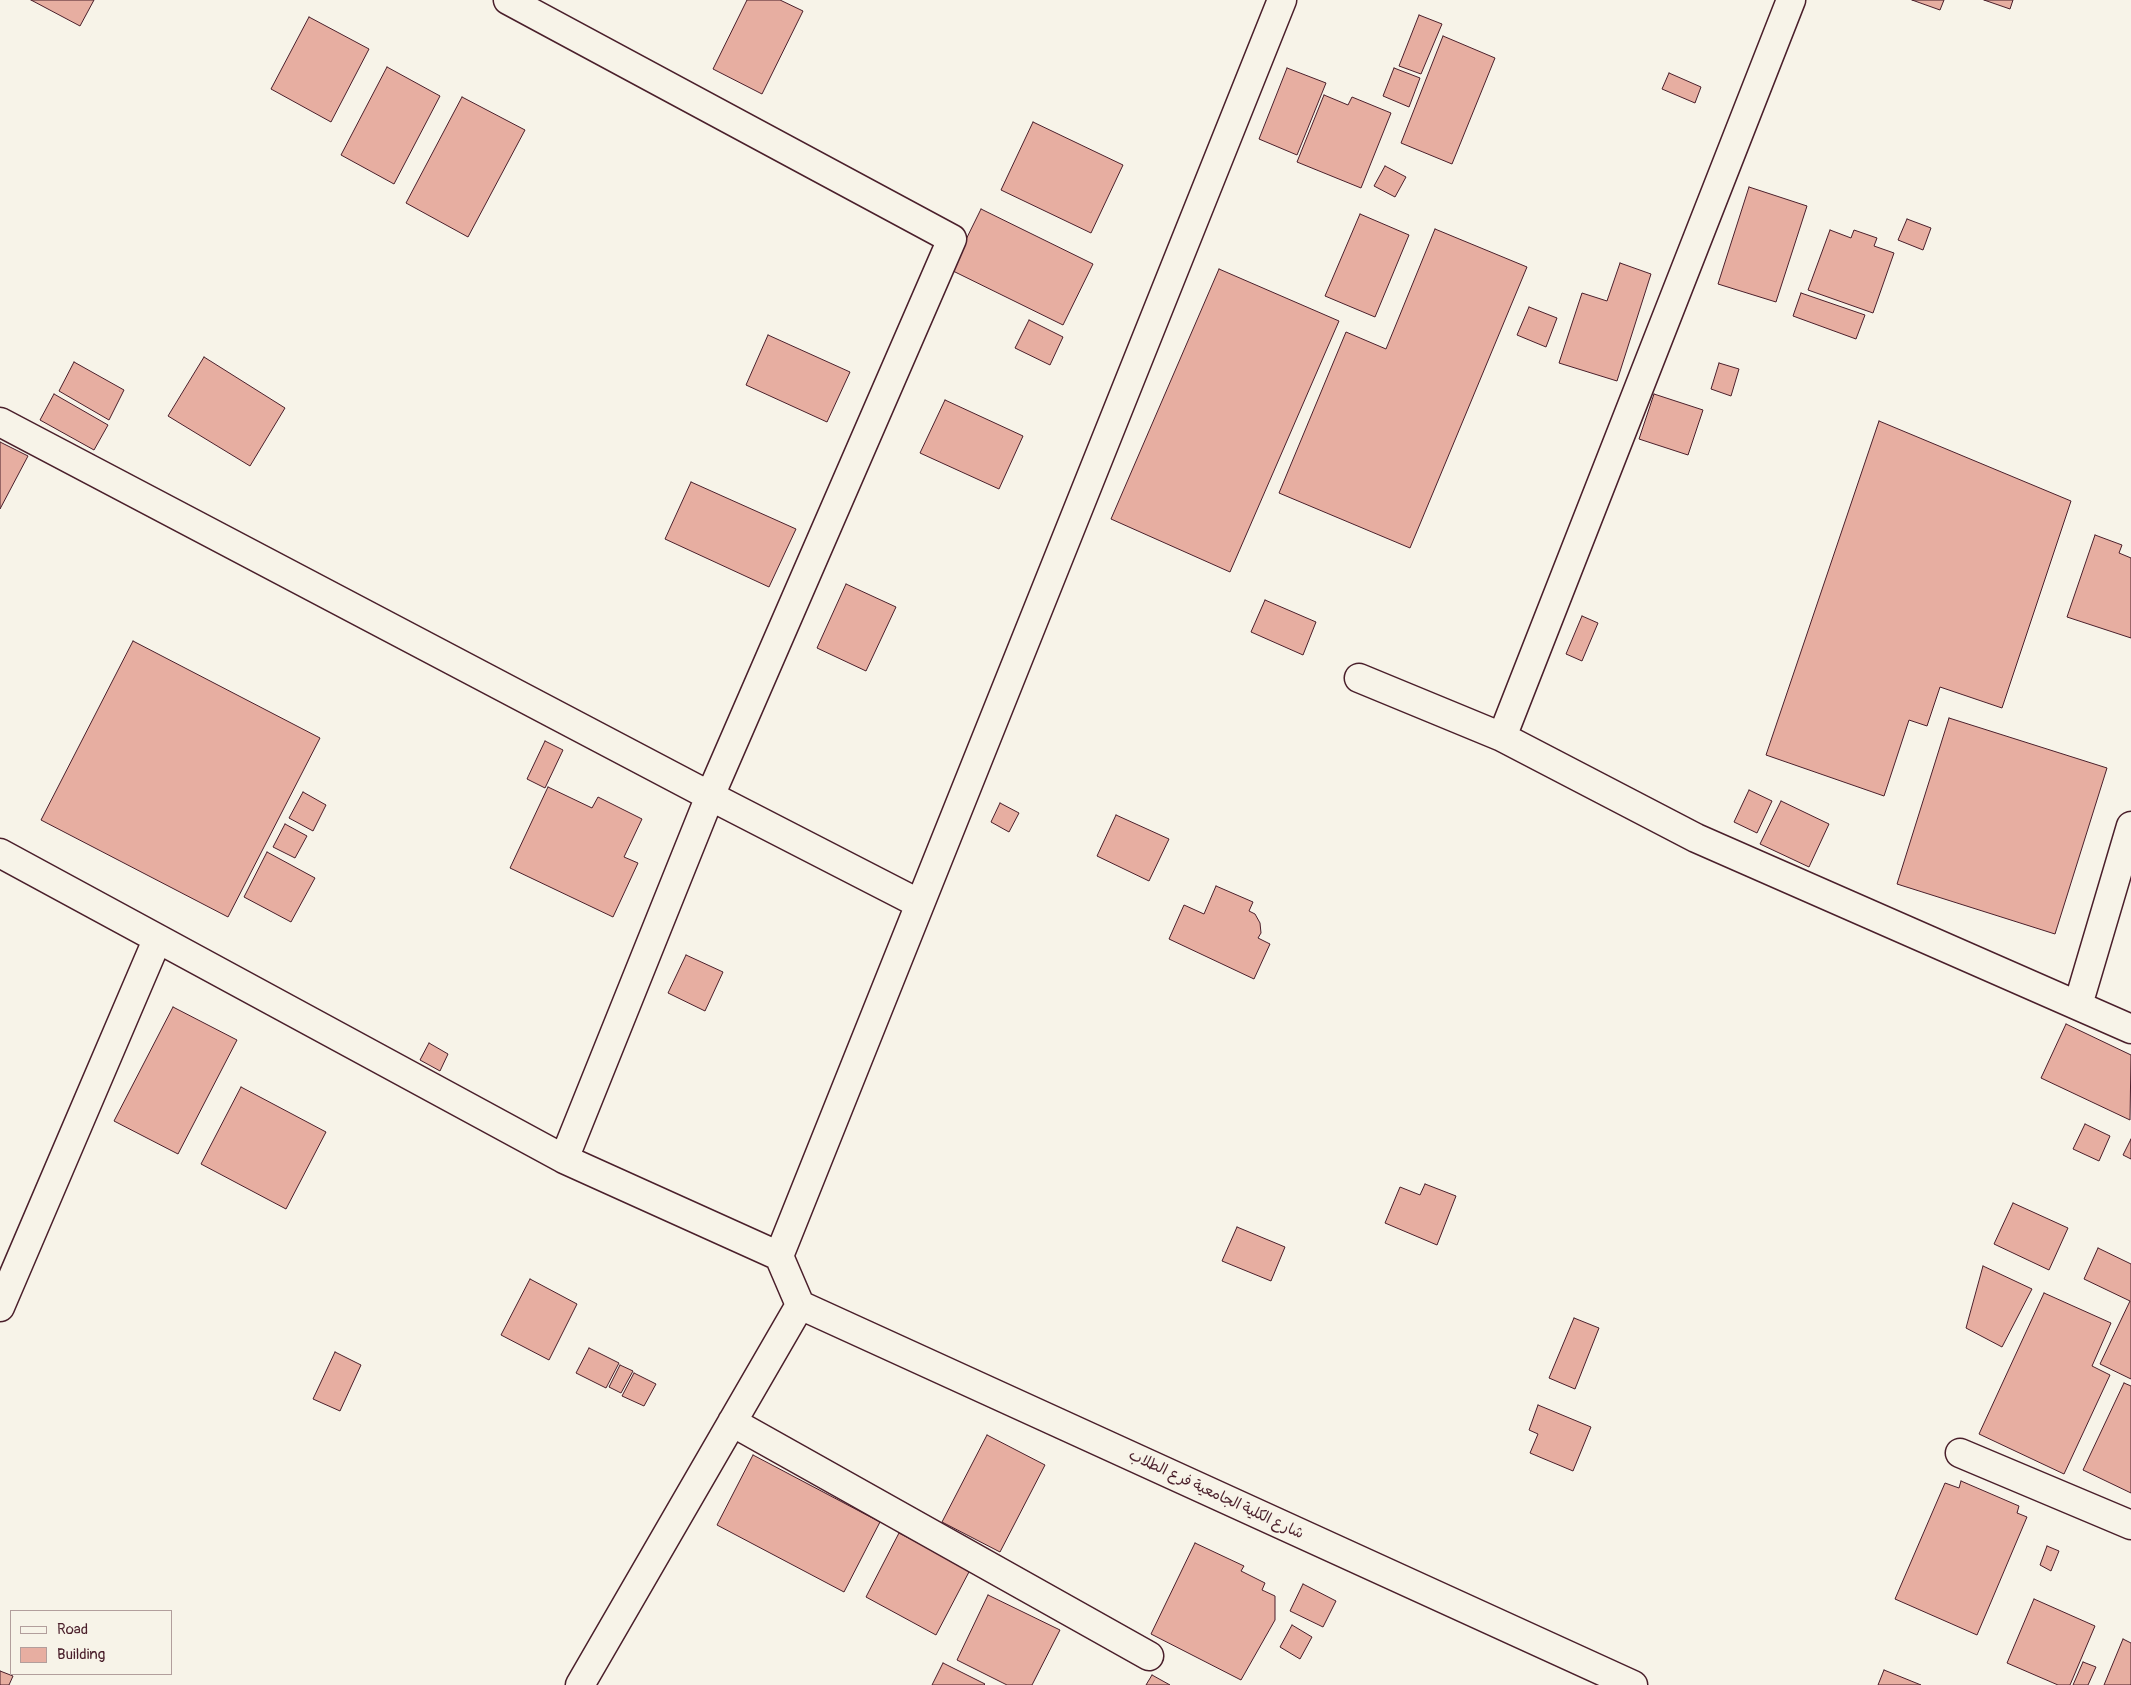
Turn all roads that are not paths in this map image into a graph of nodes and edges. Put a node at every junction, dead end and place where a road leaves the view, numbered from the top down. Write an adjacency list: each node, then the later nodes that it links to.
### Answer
1 (508, 0): 7 (street)
2 (1282, 0): 10 (street)
3 (1790, 0): 6 (street)
4 (0, 422): 7 (street)
5 (1359, 678): 6 (street)
6 (1502, 737): 12 (street)
7 (710, 796): 10 (street); 14 (street)
8 (2131, 826): 12 (street)
9 (0, 853): 11 (street)
10 (920, 904): 15 (street)
11 (156, 940): 14 (street); 17 (street)
12 (2078, 1005): 13 (street)
13 (2131, 1029)
14 (564, 1160): 15 (street)
15 (779, 1256): 16 (street)
16 (800, 1305): 18 (street); 23 (street, شارع الكلية الجامعية فرع الطلاب)
17 (0, 1307)
18 (732, 1422): 21 (street); 22 (street)
19 (1960, 1453): 20 (street)
20 (2131, 1525)
21 (1148, 1656)
22 (580, 1685)
23 (1633, 1685)

